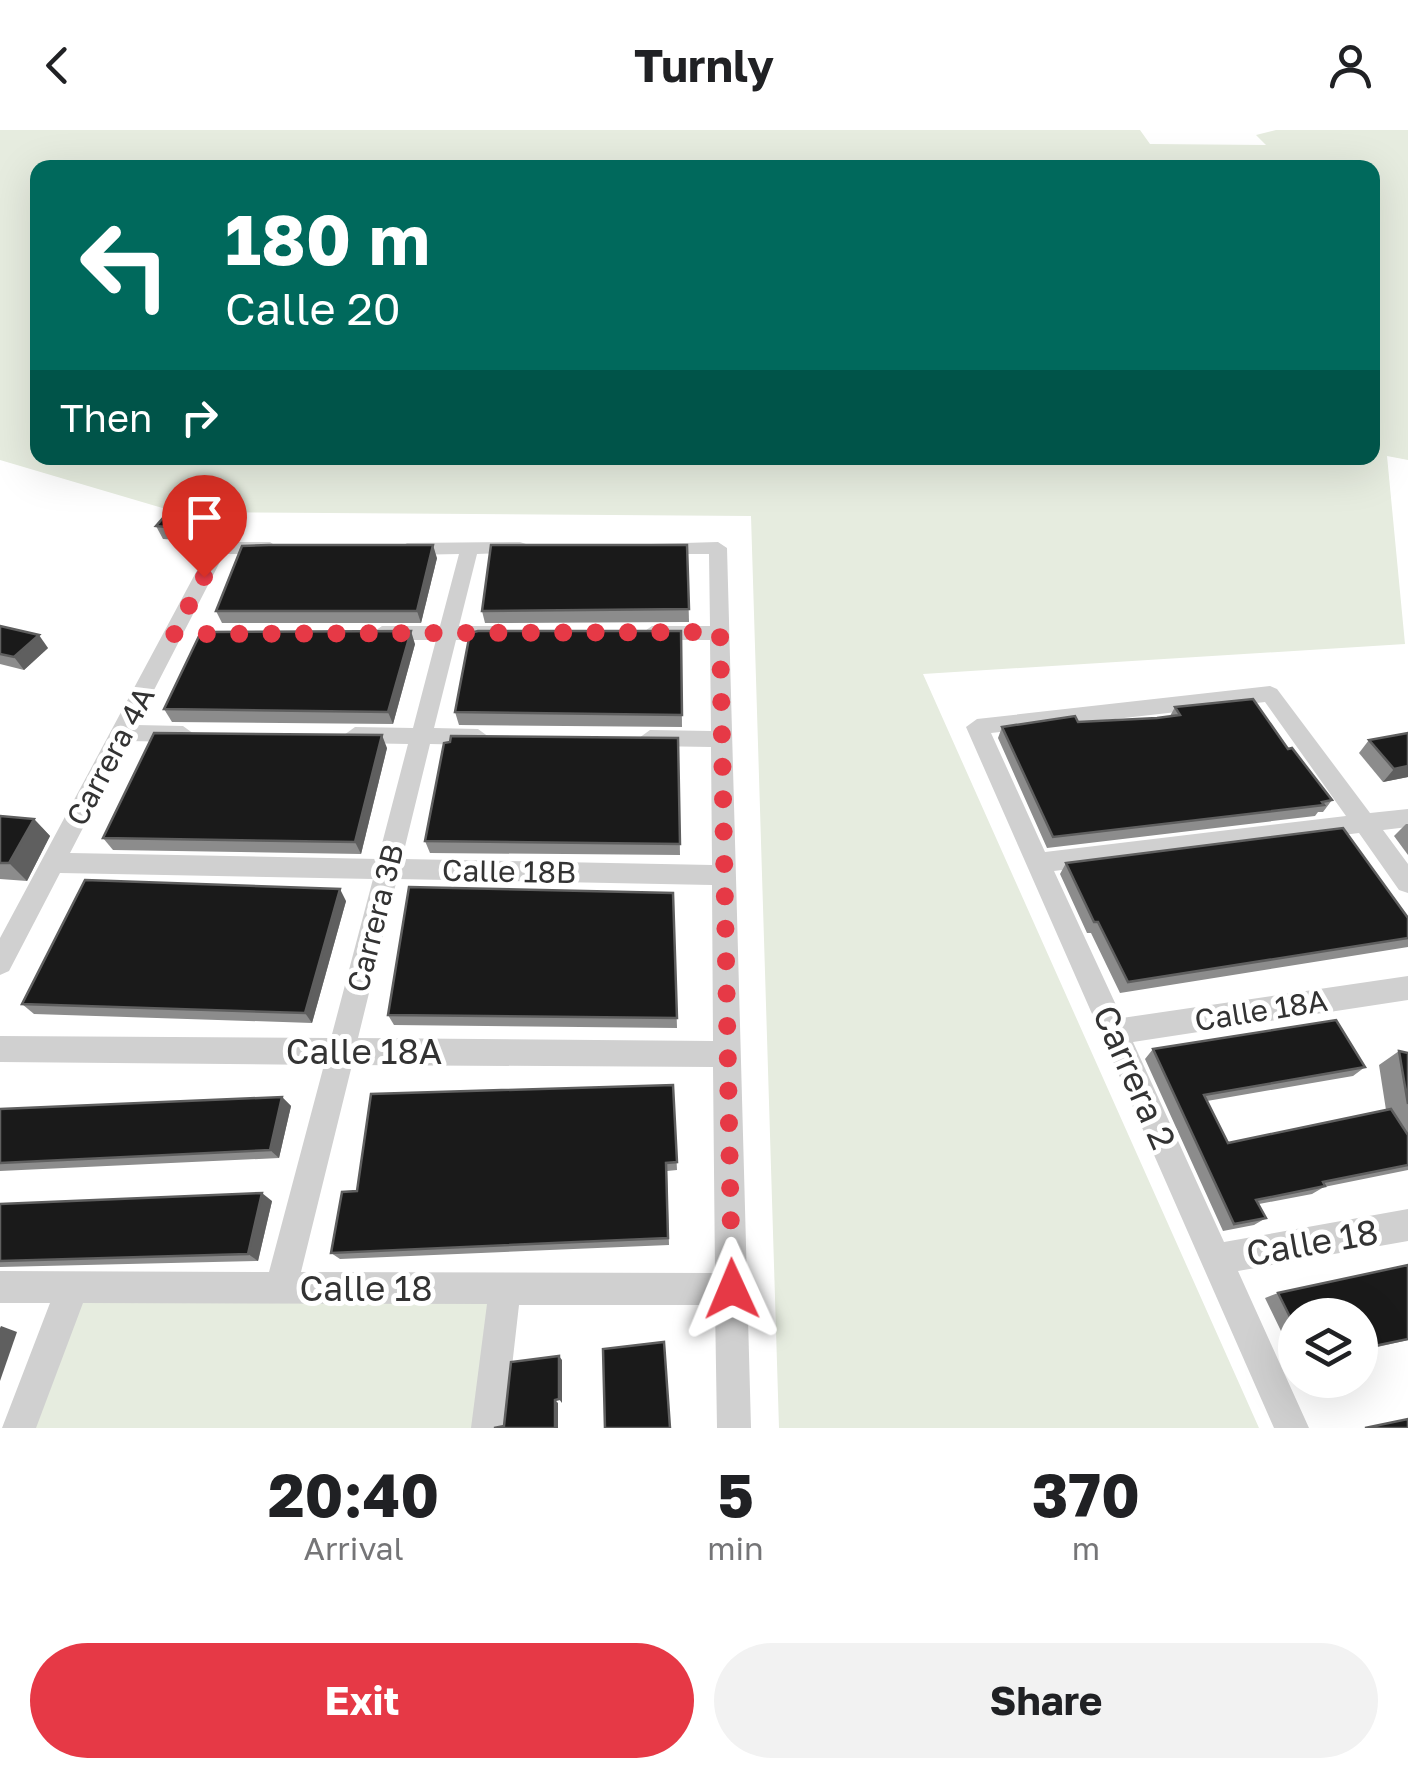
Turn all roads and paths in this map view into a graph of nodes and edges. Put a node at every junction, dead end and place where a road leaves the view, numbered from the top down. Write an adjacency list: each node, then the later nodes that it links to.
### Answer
1 (296, 548): 11 (street, Carrera 4A)
2 (392, 548): 5 (street)
3 (546, 548): 5 (street)
4 (642, 548): 6 (street)
5 (470, 549): 7 (street, Carrera 3B)
6 (720, 632): 9 (street); 17 (street)
7 (448, 633): 8 (street); 10 (street); 14 (street, Carrera 3B)
8 (525, 633)
9 (622, 633)
10 (370, 634)
11 (121, 733): 12 (street); 20 (street, Carrera 4A)
12 (196, 734)
13 (328, 735): 14 (street)
14 (422, 736): 15 (street); 22 (street, Carrera 3B)
15 (502, 737)
16 (622, 738): 17 (street)
17 (722, 739): 23 (street)
18 (1408, 818): 19 (street)
19 (1364, 823): 21 (street); 21 (street, Carrera 2); 24 (street)
20 (54, 863): 22 (street, Calle 18B); 25 (street, Carrera 4A)
21 (1038, 863): 27 (street, Carrera 2)
22 (388, 869): 23 (street, Calle 18B); 29 (street, Carrera 3B)
23 (724, 875): 30 (street)
24 (1408, 883)
25 (0, 963)
26 (1408, 988): 27 (street, Calle 18A)
27 (1114, 1032): 32 (street, Carrera 2)
28 (0, 1048): 29 (street, Calle 18A)
29 (341, 1051): 30 (street, Calle 18A); 35 (street, Carrera 3B)
30 (727, 1054): 37 (street)
31 (1408, 1225): 32 (street, Calle 18)
32 (1216, 1259): 41 (street, Carrera 2)
33 (0, 1287): 34 (street, Calle 18)
34 (74, 1288): 35 (street, Calle 18); 38 (street)
35 (281, 1288): 36 (street, Calle 18)
36 (505, 1288): 37 (street, Calle 18); 39 (street)
37 (732, 1289): 40 (street)
38 (19, 1428)
39 (488, 1428)
40 (734, 1428)
41 (1292, 1428)

